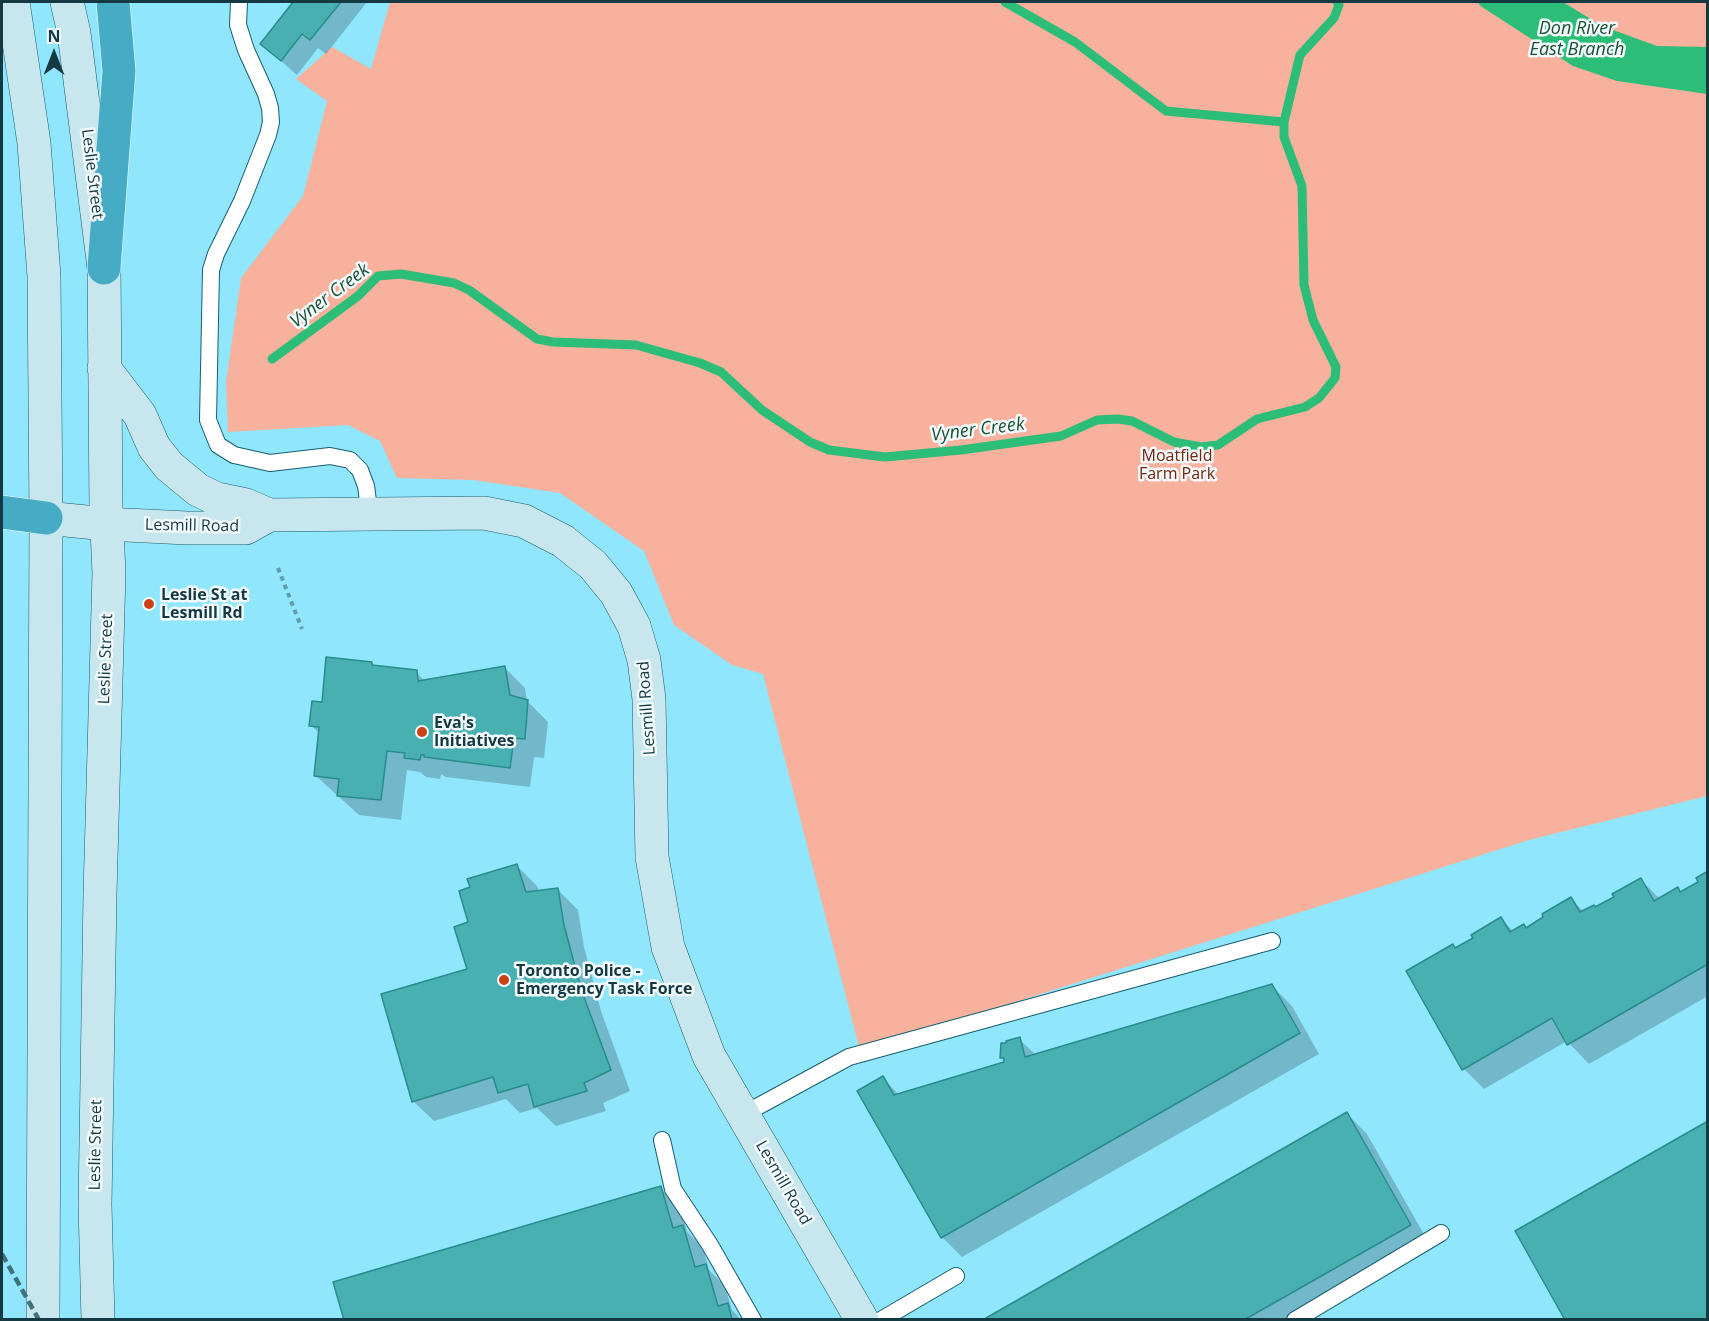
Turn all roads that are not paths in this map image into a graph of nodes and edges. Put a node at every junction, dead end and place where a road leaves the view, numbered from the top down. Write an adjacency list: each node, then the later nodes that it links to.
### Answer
1 (13, 2): 10 (main road)
2 (67, 2): 5 (main road, Leslie Street)
3 (113, 2): 5 (highway)
4 (238, 2): 9 (lane)
5 (104, 268): 6 (main road, Leslie Street)
6 (104, 368): 8 (main road); 11 (main road, Leslie Street)
7 (2, 512): 10 (highway)
8 (269, 515): 9 (main road, Lesmill Road); 11 (main road, Lesmill Road)
9 (370, 516): 13 (main road, Lesmill Road)
10 (46, 518): 11 (main road, Lesmill Road); 17 (main road)
11 (106, 524): 18 (main road, Leslie Street)
12 (1272, 941): 13 (lane)
13 (744, 1114): 20 (main road, Lesmill Road)
14 (662, 1140): 19 (lane)
15 (1441, 1233): 22 (lane)
16 (956, 1275): 21 (lane)
17 (43, 1320)
18 (98, 1320)
19 (753, 1320)
20 (862, 1320)
21 (881, 1320)
22 (1295, 1320)

